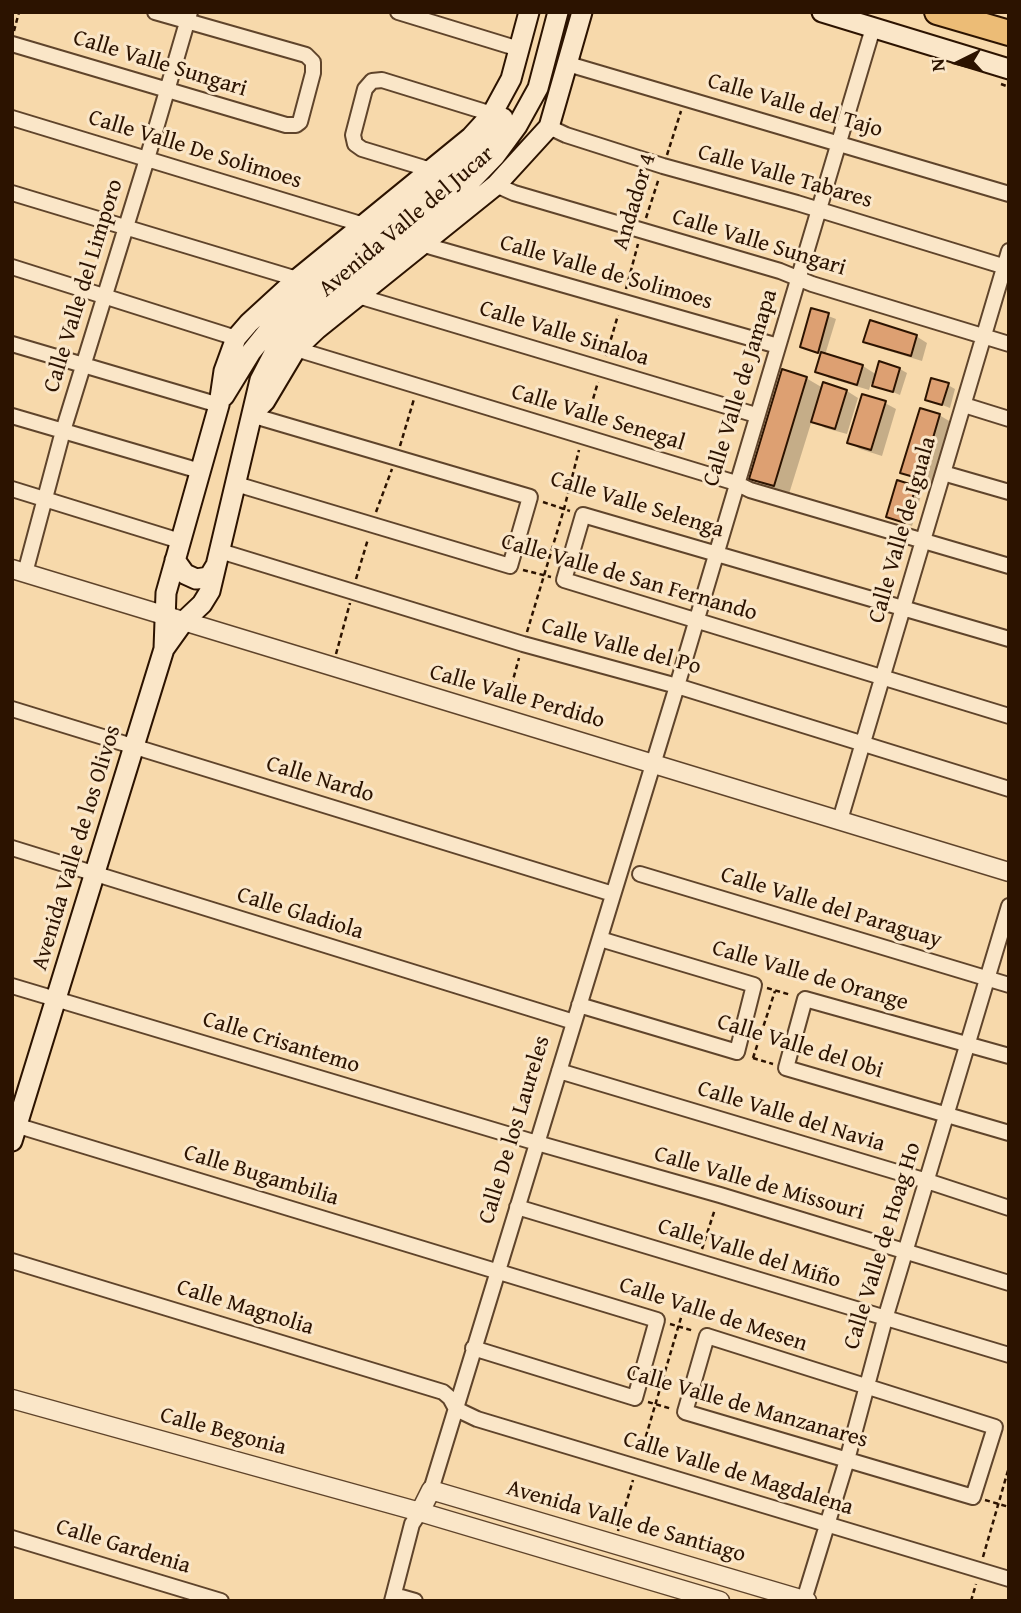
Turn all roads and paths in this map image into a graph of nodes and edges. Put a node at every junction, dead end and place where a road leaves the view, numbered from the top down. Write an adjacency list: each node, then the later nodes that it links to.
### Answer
1 (19, 12): 13 (path)
2 (155, 12): 10 (street)
3 (398, 12): 15 (street)
4 (529, 12): 15 (main road, Avenida Valle del Jucar)
5 (541, 12): 37 (main road, Avenida Valle del Jucar)
6 (558, 12): 37 (main road, Avenida Valle del Jucar)
7 (822, 12): 11 (main road)
8 (937, 12): 12 (highway)
9 (580, 15): 16 (main road, Avenida Valle del Jucar)
10 (189, 17): 19 (street, Calle Valle del Limporo); 19 (street, Calle Valle Sungari)
11 (873, 27): 17 (main road); 24 (street, Calle Valle de Jamapa)
12 (1009, 33)
13 (12, 37)
14 (12, 44): 19 (street, Calle Valle Sungari)
15 (519, 49): 21 (main road, Avenida Valle del Jucar)
16 (568, 64): 20 (street, Calle Valle del Tajo); 23 (main road, Avenida Valle del Jucar)
17 (1005, 77): 18 (path)
18 (1009, 87)
19 (167, 91): 25 (street, Calle Valle del Limporo)
20 (685, 98): 24 (street, Calle Valle del Tajo); 26 (path, Andador 4)
21 (492, 114): 27 (main road, Avenida Valle del Jucar); 27 (street)
22 (12, 118): 25 (street, Calle Valle De Solimoes)
23 (549, 127): 26 (street, Calle Valle Tabares); 28 (main road, Avenida Valle del Jucar)
24 (837, 142): 30 (street, Calle Valle del Tajo); 31 (street, Calle Valle de Jamapa)
25 (148, 159): 32 (street, Calle Valle De Solimoes); 33 (street, Calle Valle del Limporo)
26 (663, 166): 31 (street, Calle Valle Tabares); 34 (path, Andador 4)
27 (431, 170): 32 (main road, Avenida Valle del Jucar)
28 (496, 185): 34 (street, Calle Valle Sungari); 35 (main road, Avenida Valle del Jucar)
29 (12, 193): 33 (street)
30 (1009, 194)
31 (817, 209): 39 (street, Calle Valle Tabares); 40 (street, Calle Valle de Jamapa)
32 (364, 225): 41 (main road, Avenida Valle del Jucar)
33 (126, 228): 41 (street); 42 (street, Calle Valle del Limporo)
34 (641, 231): 40 (street, Calle Valle Sungari); 44 (path, Andador 4)
35 (421, 244): 43 (main road, Avenida Valle del Jucar); 44 (street, Calle Valle de Solimoes)
36 (1009, 251): 39 (street, Calle Valle de Iguala)
37 (366, 258): 53 (main road, Avenida Valle del Jucar); 55 (main road, Avenida Valle del Jucar)
38 (12, 267): 42 (street)
39 (1006, 267): 45 (street, Calle Valle de Iguala)
40 (797, 278): 45 (street, Calle Valle Sungari); 49 (street, Calle Valle de Jamapa)
41 (297, 279): 46 (main road, Avenida Valle del Jucar)
42 (105, 296): 46 (street); 51 (street, Calle Valle del Limporo)
43 (358, 296): 50 (main road, Avenida Valle del Jucar); 52 (street, Calle Valle Sinaloa)
44 (622, 301): 49 (street, Calle Valle de Solimoes); 52 (path, Andador 4)
45 (983, 337): 48 (street, Calle Valle Sungari); 54 (street, Calle Valle de Iguala)
46 (236, 338): 53 (main road, Avenida Valle del Jucar)
47 (12, 344): 51 (street)
48 (1009, 344)
49 (778, 346): 56 (street, Calle Valle de Jamapa)
50 (296, 349): 55 (main road, Avenida Valle del Jucar); 60 (street, Calle Valle Senegal)
51 (85, 364): 53 (street); 59 (street, Calle Valle del Limporo)
52 (601, 369): 56 (street, Calle Valle Sinaloa); 60 (path, Andador 4)
53 (219, 405): 61 (main road, Avenida Valle del Jucar)
54 (964, 405): 58 (street); 62 (street, Calle Valle de Iguala)
55 (251, 415): 64 (main road, Avenida Valle del Jucar); 67 (street, Calle Valle Selenga)
56 (756, 415): 63 (street, Calle Valle de Jamapa)
57 (12, 416): 59 (street)
58 (1009, 419)
59 (63, 431): 61 (street); 68 (street, Calle Valle del Limporo)
60 (582, 438): 63 (street, Calle Valle Senegal); 69 (path, Andador 4)
61 (200, 471): 72 (main road, Avenida Valle del Jucar)
62 (943, 473): 66 (street); 71 (street, Calle Valle de Iguala)
63 (736, 483): 71 (street, Calle Valle Senegal); 73 (street, Calle Valle de Jamapa)
64 (236, 484): 74 (main road, Avenida Valle del Jucar); 75 (street, Calle Valle de San Fernando)
65 (12, 489): 68 (street)
66 (1009, 492)
67 (530, 497): 69 (path, Calle Valle Selenga); 75 (street)
68 (45, 498): 72 (street); 77 (street, Calle Valle del Limporo)
69 (564, 509): 70 (path, Calle Valle Selenga); 78 (path, Andador 4)
70 (583, 515): 73 (street, Calle Valle Selenga); 79 (street)
71 (923, 540): 76 (street, Calle Valle Senegal); 80 (street, Calle Valle de Iguala)
72 (177, 551): 74 (main road); 81 (main road, Avenida Valle del Jucar)
73 (716, 553): 80 (street, Calle Valle Selenga); 82 (street, Calle Valle de Jamapa)
74 (218, 559): 81 (main road, Avenida Valle del Jucar); 84 (street, Calle Valle del Po)
75 (510, 566): 78 (path, Calle Valle de San Fernando)
76 (1009, 566)
77 (18, 571): 81 (street, Calle Valle Perdido)
78 (544, 575): 79 (path, Calle Valle de San Fernando); 84 (path, Andador 4)
79 (564, 580): 82 (street, Calle Valle de San Fernando)
80 (904, 608): 83 (street, Calle Valle Selenga); 85 (street, Calle Valle de Iguala)
81 (174, 619): 89 (street, Calle Valle Perdido); 91 (main road, Avenida Valle de los Olivos)
82 (695, 621): 85 (street, Calle Valle de San Fernando); 86 (street, Calle Valle de Jamapa)
83 (1009, 639)
84 (523, 644): 86 (street, Calle Valle del Po); 89 (path, Andador 4)
85 (883, 676): 88 (street, Calle Valle de San Fernando); 90 (street, Calle Valle de Iguala)
86 (677, 686): 90 (street, Calle Valle del Po); 92 (street, Calle Valle de Jamapa)
87 (12, 709): 91 (street, Calle Nardo)
88 (1009, 716)
89 (502, 720): 92 (street, Calle Valle Perdido)
90 (864, 744): 93 (street, Calle Valle del Po); 94 (street, Calle Valle de Iguala)
91 (135, 747): 97 (main road, Avenida Valle de los Olivos); 99 (street, Calle Nardo)
92 (652, 762): 94 (street, Calle Valle Perdido); 99 (street, Calle De los Laureles)
93 (1009, 789)
94 (840, 820): 96 (street, Calle Valle Perdido)
95 (12, 848): 97 (street, Calle Gladiola)
96 (1009, 872)
97 (96, 874): 108 (main road, Avenida Valle de los Olivos); 110 (street, Calle Gladiola)
98 (640, 874): 102 (street, Calle Valle del Paraguay)
99 (613, 894): 101 (street, Calle De los Laureles)
100 (1009, 906): 102 (street, Calle Valle de Hoag Ho)
101 (600, 939): 103 (street, Calle Valle de Orange); 109 (street, Calle De los Laureles)
102 (986, 978): 104 (street, Calle Valle del Paraguay); 111 (street, Calle Valle de Hoag Ho)
103 (754, 985): 106 (path, Calle Valle de Orange); 112 (street)
104 (1009, 985)
105 (12, 986): 108 (street, Calle Crisantemo)
106 (775, 990): 107 (path, Calle Valle de Orange); 114 (path)
107 (805, 999): 111 (street, Calle Valle de Orange); 115 (street)
108 (56, 1000): 118 (main road, Avenida Valle de los Olivos); 120 (street, Calle Crisantemo)
109 (579, 1005): 110 (street, Calle De los Laureles); 112 (street, Calle Valle del Obi)
110 (574, 1022): 116 (street, Calle De los Laureles)
111 (968, 1044): 113 (street, Calle Valle de Orange); 117 (street, Calle Valle de Hoag Ho)
112 (737, 1052): 114 (path, Calle Valle del Obi)
113 (1009, 1056)
114 (753, 1058): 115 (path, Calle Valle del Obi)
115 (786, 1068): 117 (street, Calle Valle del Obi)
116 (559, 1071): 120 (street, Calle De los Laureles); 121 (street, Calle Valle del Navia)
117 (946, 1114): 119 (street, Calle Valle del Obi); 121 (street, Calle Valle de Hoag Ho)
118 (14, 1130): 128 (street, Calle Bugambilia)
119 (1009, 1133)
120 (537, 1143): 122 (street, Calle Valle de Missouri); 123 (street, Calle De los Laureles)
121 (927, 1181): 124 (street, Calle Valle del Navia); 125 (street, Calle Valle de Hoag Ho)
122 (720, 1195): 125 (street, Calle Valle de Missouri); 127 (path)
123 (517, 1207): 127 (street, Calle Valle del Miño); 128 (street, Calle De los Laureles)
124 (1009, 1208)
125 (905, 1251): 129 (street, Calle Valle de Missouri); 131 (street, Calle Valle de Hoag Ho)
126 (12, 1261): 141 (street, Calle Magnolia)
127 (697, 1262): 131 (street, Calle Valle del Miño)
128 (497, 1271): 132 (street, Calle Valle de Mesen); 135 (street, Calle De los Laureles)
129 (1009, 1283)
130 (685, 1304): 133 (path)
131 (885, 1319): 136 (street, Calle Valle del Miño); 137 (street, Calle Valle de Hoag Ho)
132 (657, 1320): 133 (path, Calle Valle de Mesen); 138 (street)
133 (678, 1326): 134 (path, Calle Valle de Mesen); 140 (path)
134 (707, 1336): 137 (street, Calle Valle de Mesen); 142 (street)
135 (473, 1348): 138 (street, Calle Valle de Manzanares); 141 (street, Calle De los Laureles)
136 (1009, 1355)
137 (865, 1387): 143 (street, Calle Valle de Hoag Ho); 147 (street, Calle Valle de Mesen)
138 (635, 1398): 140 (path, Calle Valle de Manzanares)
139 (12, 1399): 150 (street, Calle Begonia)
140 (655, 1405): 142 (path, Calle Valle de Manzanares); 144 (path)
141 (456, 1409): 144 (street, Calle Valle de Magdalena); 146 (street, Calle De los Laureles)
142 (685, 1412): 143 (street, Calle Valle de Manzanares)
143 (846, 1460): 147 (street, Calle Valle de Manzanares); 151 (street, Calle Valle de Hoag Ho)
144 (637, 1466): 151 (street, Calle Valle de Magdalena); 153 (path)
145 (1009, 1467): 148 (path)
146 (431, 1490): 150 (street, Calle De los Laureles); 153 (street, Avenida Valle de Santiago)
147 (972, 1497): 148 (path)
148 (998, 1504): 149 (path); 154 (path)
149 (1009, 1507)
150 (420, 1512): 156 (street); 160 (street, Avenida Valle de Santiago)
151 (827, 1525): 154 (street, Calle Valle de Magdalena); 157 (street, Calle Valle de Hoag Ho)
152 (12, 1538): 158 (street, Calle Gardenia)
153 (614, 1544): 157 (street, Avenida Valle de Santiago)
154 (980, 1570): 155 (street, Calle Valle de Magdalena); 161 (path)
155 (1009, 1579)
156 (393, 1598): 159 (street)
157 (806, 1600)
158 (221, 1601)
159 (415, 1601)
160 (720, 1601)
161 (971, 1601)

